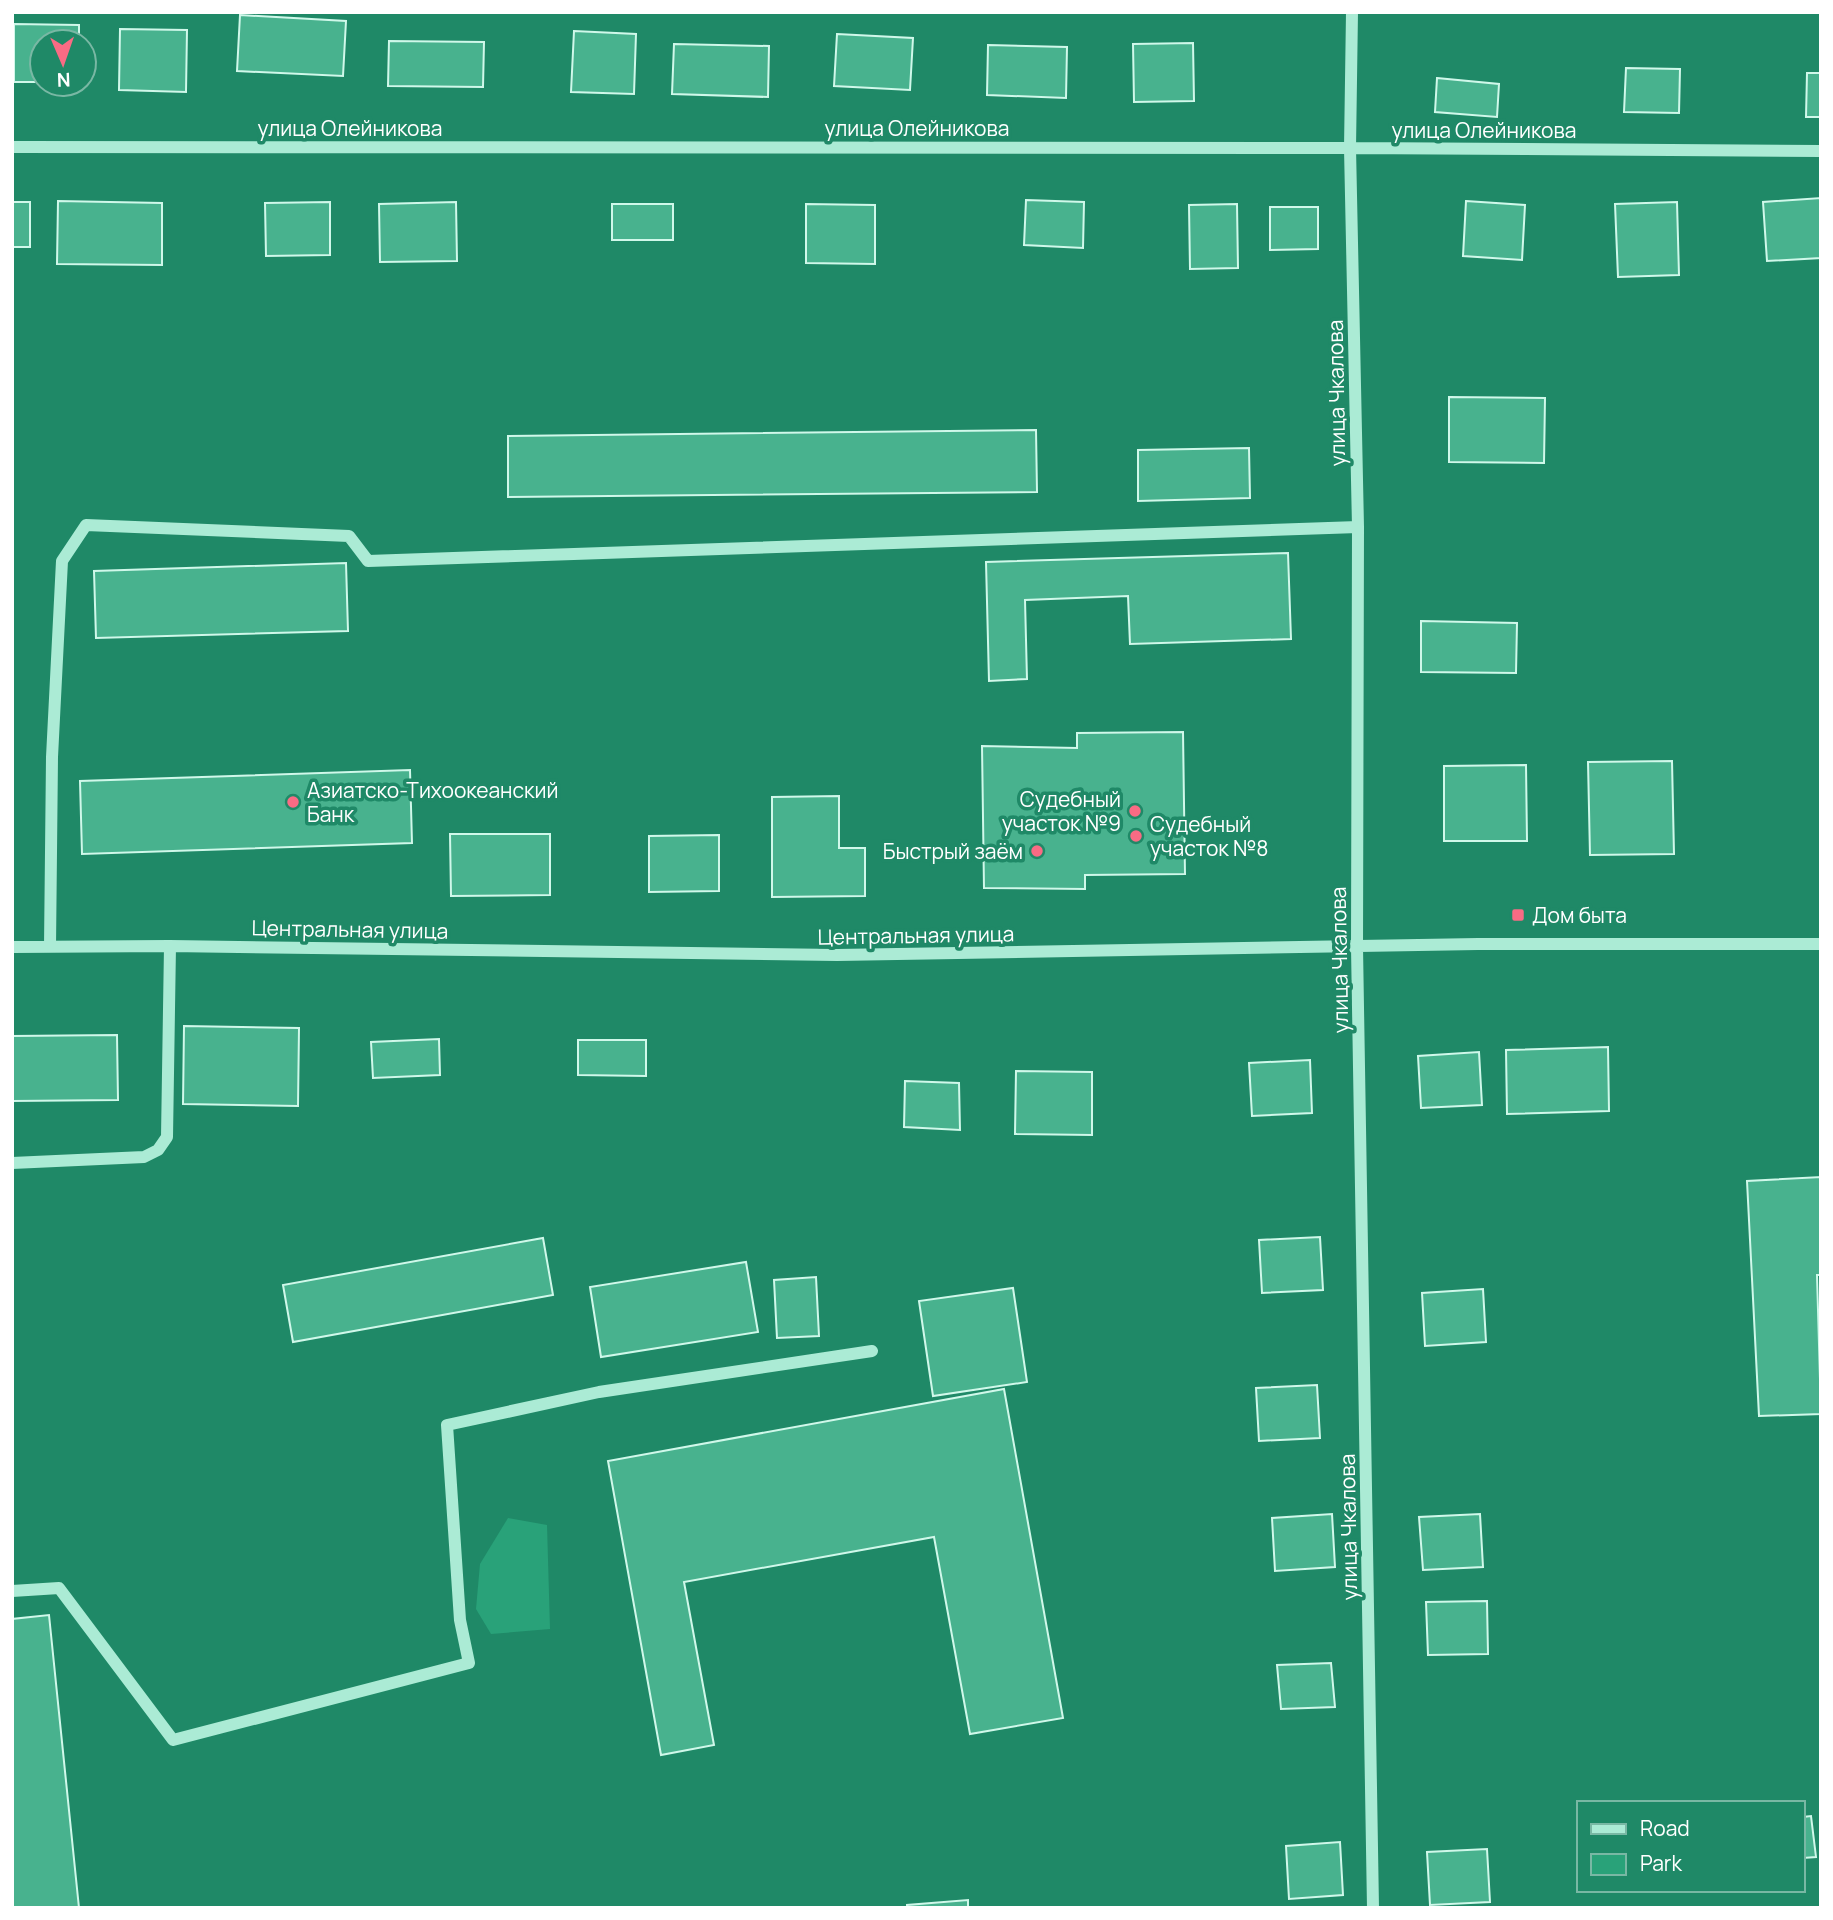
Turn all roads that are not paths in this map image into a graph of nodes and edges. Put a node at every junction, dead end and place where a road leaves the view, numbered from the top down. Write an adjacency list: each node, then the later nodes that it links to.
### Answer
1 (1352, 12): 3 (street, улица Чкалова)
2 (12, 147): 3 (street, улица Олейникова)
3 (1350, 148): 4 (street, улица Олейникова); 5 (street, улица Чкалова)
4 (1821, 151)
5 (1357, 527): 9 (street); 10 (street, улица Чкалова)
6 (1821, 944): 10 (street, Центральная улица)
7 (170, 946): 9 (street, Центральная улица); 10 (street, Центральная улица); 11 (street)
8 (12, 947): 9 (street, Центральная улица)
9 (50, 947)
10 (1357, 947): 14 (street, улица Чкалова)
11 (12, 1163)
12 (872, 1351): 13 (street)
13 (12, 1591)
14 (1373, 1908)

